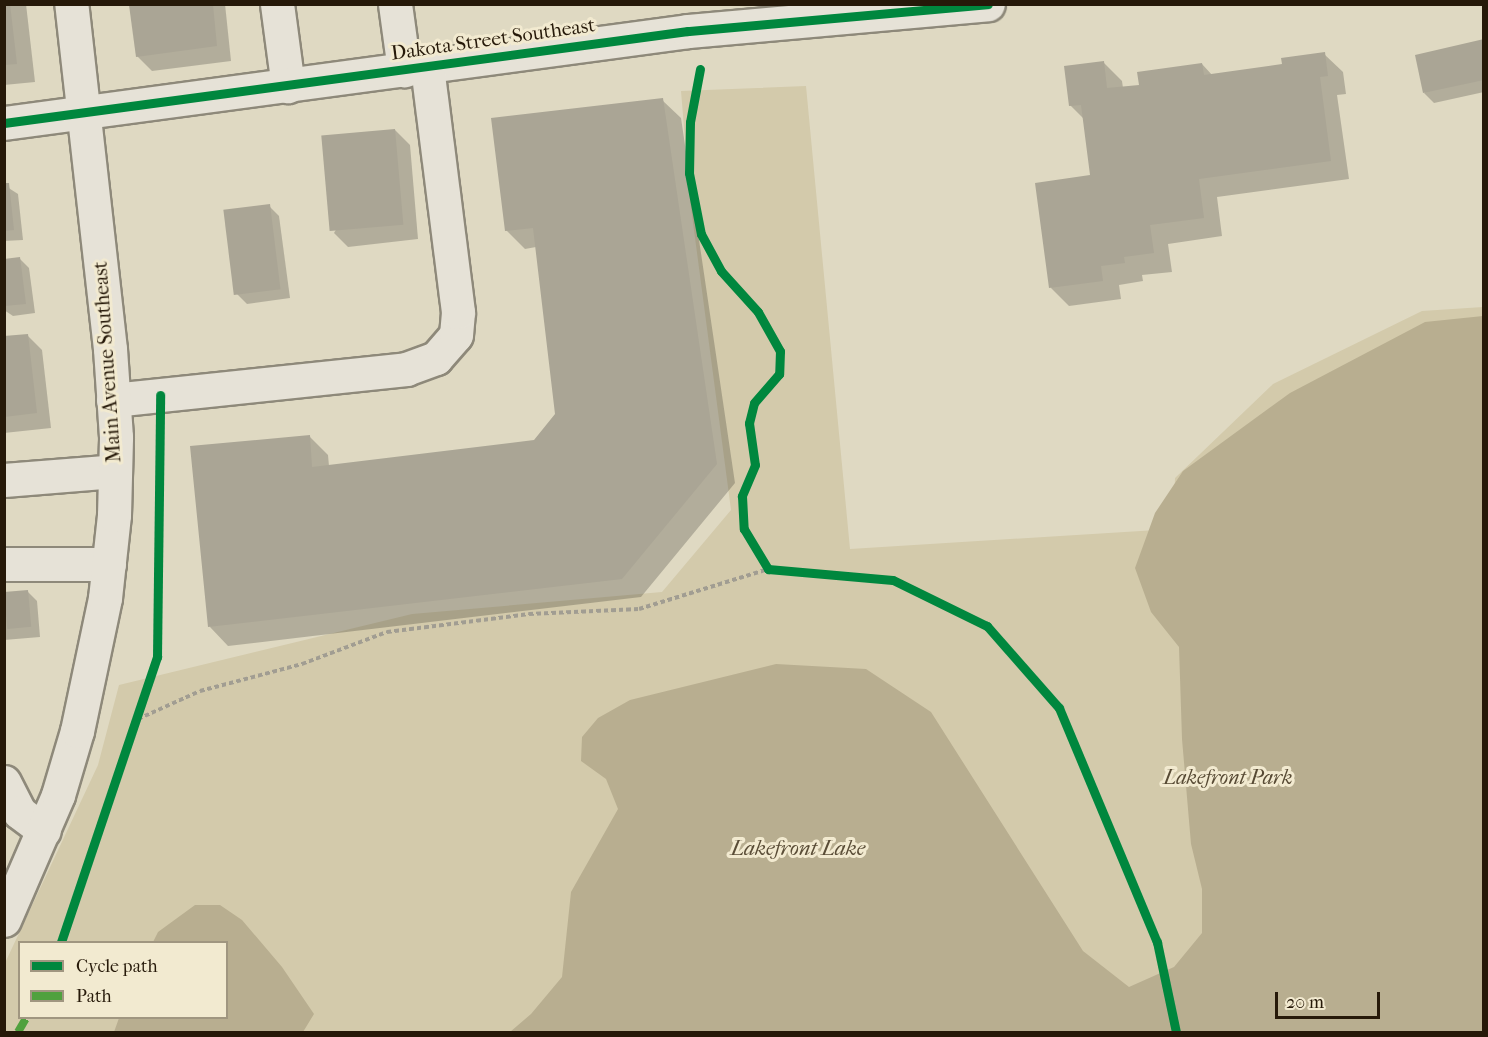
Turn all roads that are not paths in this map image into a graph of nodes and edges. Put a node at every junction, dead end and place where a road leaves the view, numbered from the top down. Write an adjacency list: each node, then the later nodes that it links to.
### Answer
1 (71, 4): 9 (street, Main Avenue Southeast)
2 (277, 4): 8 (street)
3 (395, 4): 7 (street)
4 (988, 4): 5 (street, Dakota Street Southeast)
5 (912, 8): 6 (street, Dakota Street Southeast)
6 (687, 18): 7 (street, Dakota Street Southeast)
7 (416, 68): 8 (street, Dakota Street Southeast); 11 (street)
8 (288, 86): 9 (street, Dakota Street Southeast)
9 (82, 115): 10 (street, Dakota Street Southeast); 11 (street, Main Avenue Southeast)
10 (4, 123)
11 (113, 400): 12 (street, Main Avenue Southeast)
12 (115, 471): 13 (street); 15 (street, Main Avenue Southeast)
13 (4, 480)
14 (4, 564): 15 (street)
15 (109, 564): 17 (street, Main Avenue Southeast)
16 (4, 782): 17 (street)
17 (44, 831): 18 (street, Main Avenue Southeast)
18 (4, 920)

